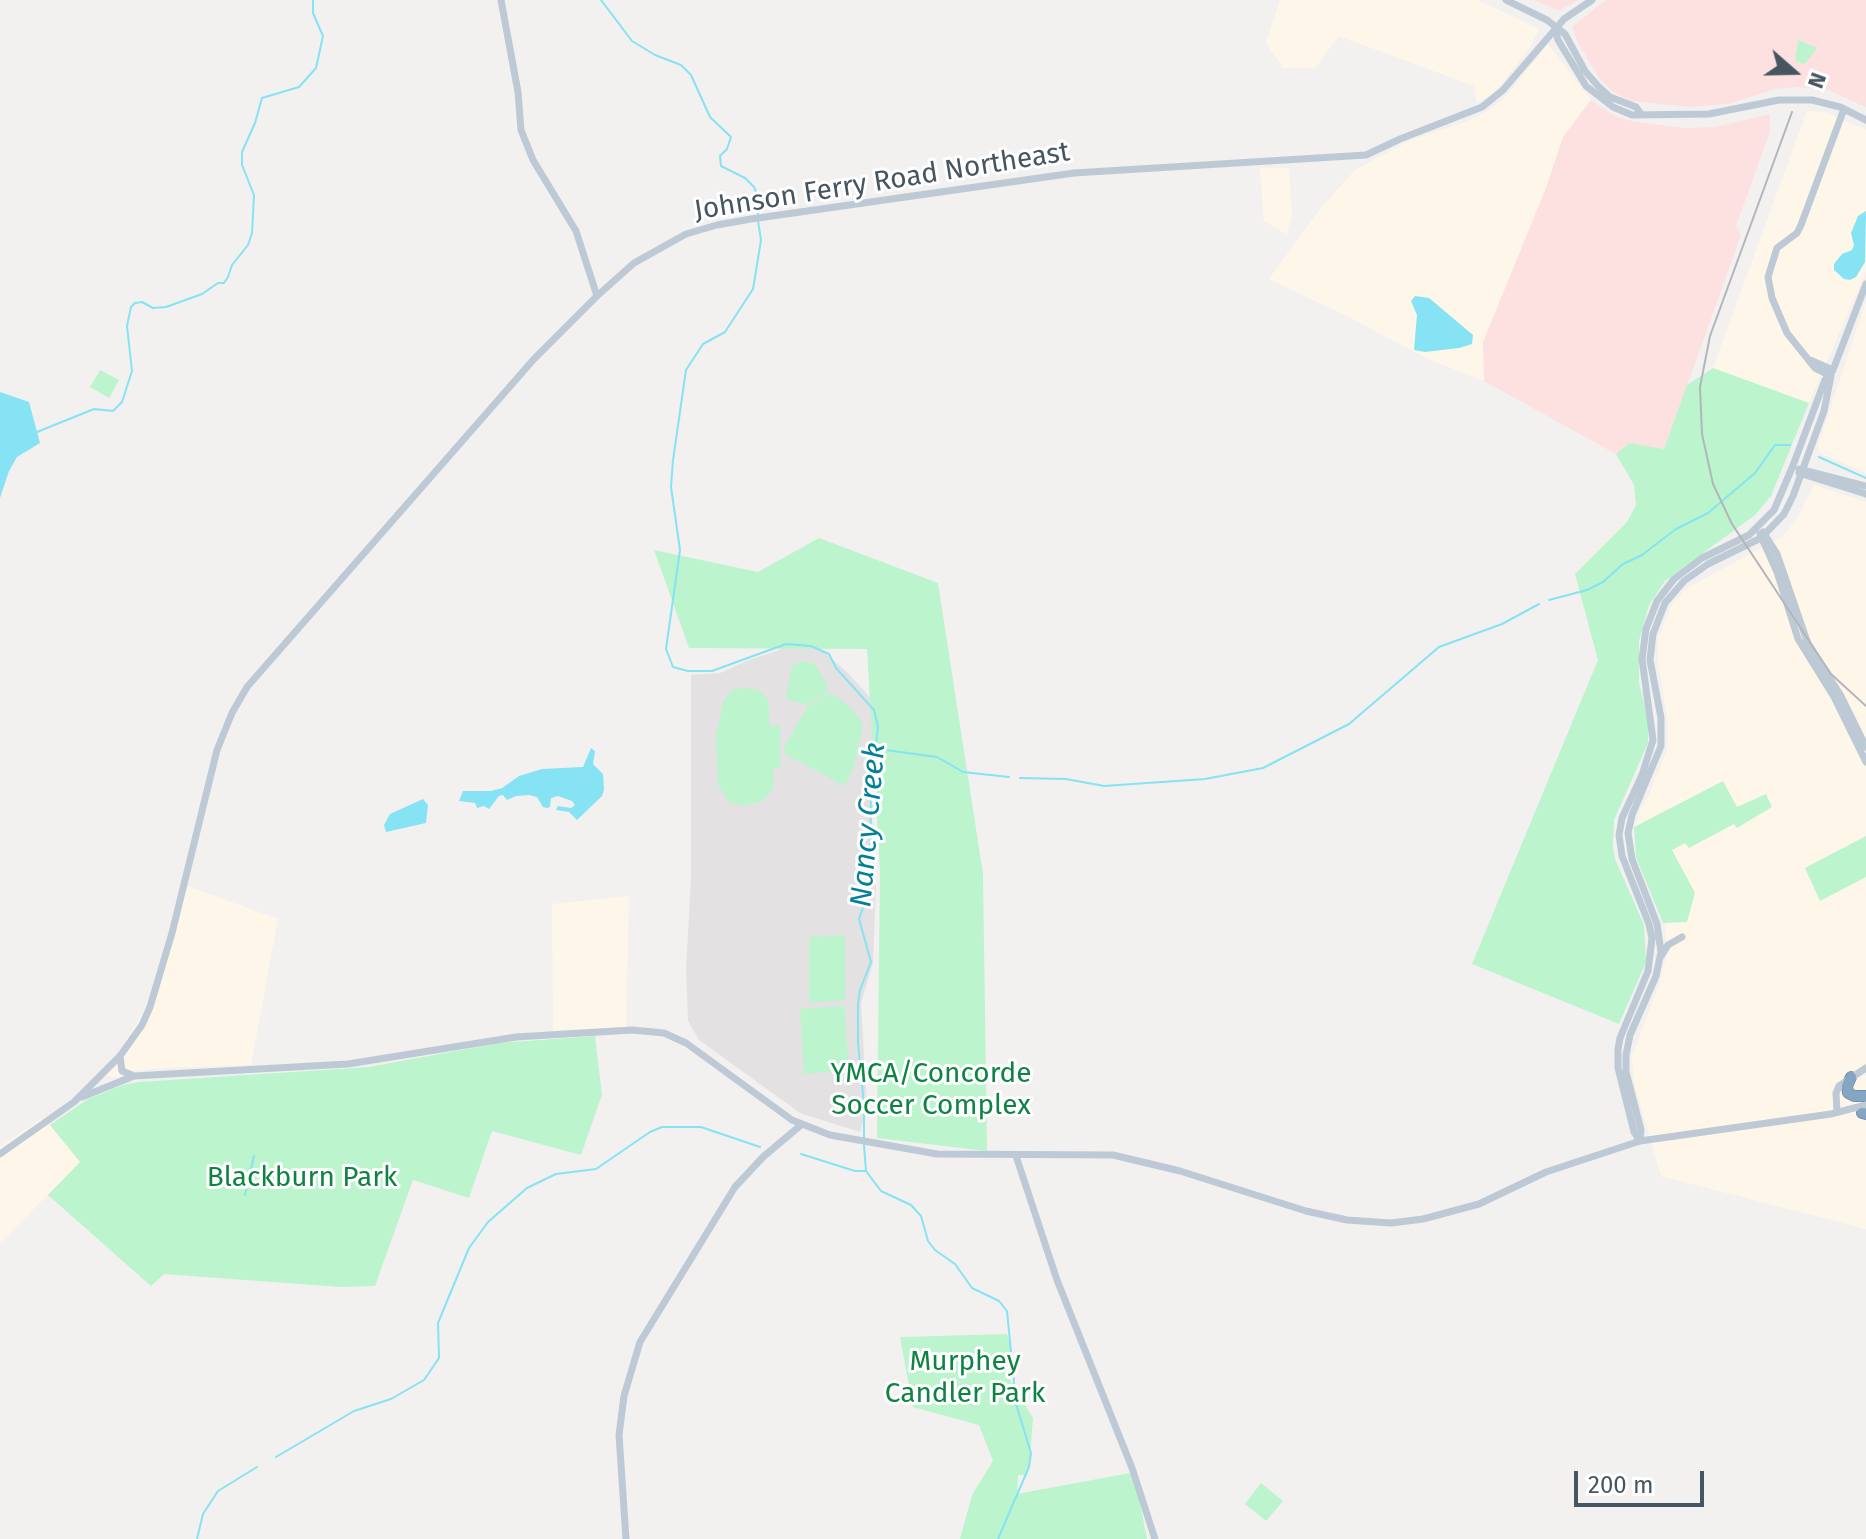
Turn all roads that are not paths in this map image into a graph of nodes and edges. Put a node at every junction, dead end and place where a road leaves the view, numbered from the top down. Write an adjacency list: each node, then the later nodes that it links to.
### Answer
1 (1506, 0): 4 (main road)
2 (1592, 0): 4 (main road, Johnson Ferry Road Northeast)
3 (502, 4): 8 (main road)
4 (1555, 28): 5 (main road); 8 (main road, Johnson Ferry Road Northeast)
5 (1847, 110): 6 (main road); 9 (main road)
6 (1866, 120)
7 (1866, 284): 9 (main road)
8 (597, 296): 22 (main road, Johnson Ferry Road Northeast)
9 (1832, 373): 10 (main road); 11 (main road)
10 (1809, 452): 12 (main road); 13 (main road)
11 (1792, 468): 12 (main road); 16 (main road)
12 (1802, 472): 13 (main road); 17 (main road)
13 (1818, 476): 14 (main road); 15 (main road)
14 (1866, 486)
15 (1866, 494)
16 (1757, 528): 17 (main road); 33 (main road)
17 (1764, 536): 18 (main road); 19 (main road); 21 (main road)
18 (1866, 747)
19 (1866, 762)
20 (1682, 937): 21 (main road)
21 (1660, 958): 33 (main road)
22 (120, 1056): 23 (main road, Johnson Ferry Road Northeast); 25 (main road)
23 (110, 1067): 27 (main road); 29 (main road, Johnson Ferry Road Northeast)
24 (1866, 1068): 26 (main road)
25 (134, 1076): 27 (main road); 32 (main road)
26 (1851, 1077): 28 (highway); 31 (main road)
27 (107, 1085): 29 (main road)
28 (1866, 1096)
29 (74, 1102): 34 (main road)
30 (1865, 1111): 31 (main road)
31 (1837, 1112): 33 (main road)
32 (801, 1125): 35 (main road); 36 (main road)
33 (1640, 1141): 35 (main road)
34 (0, 1154)
35 (1016, 1156): 37 (main road)
36 (626, 1539)
37 (1155, 1539)

